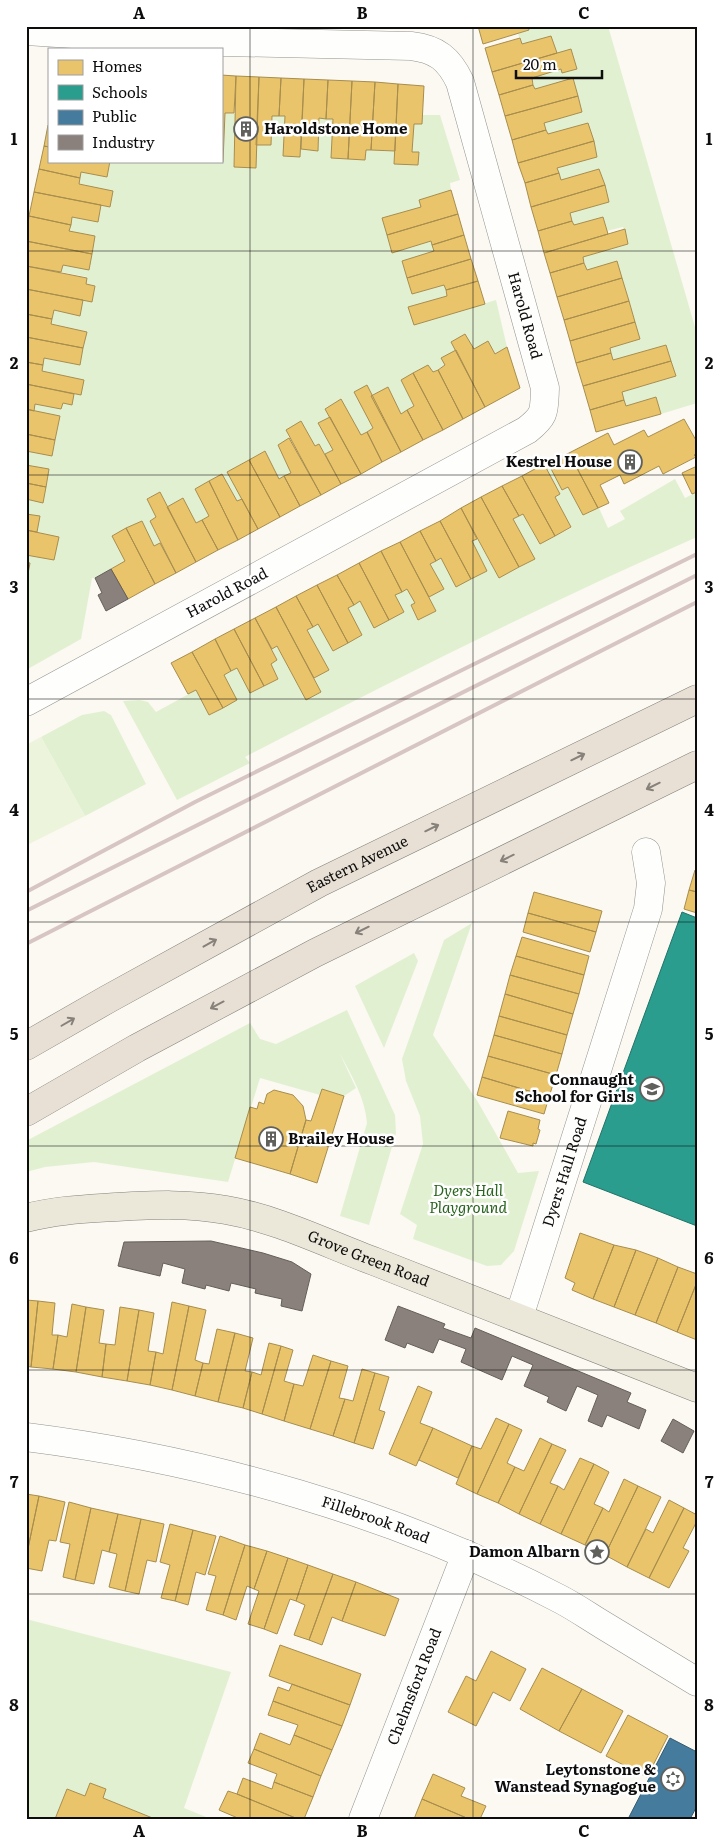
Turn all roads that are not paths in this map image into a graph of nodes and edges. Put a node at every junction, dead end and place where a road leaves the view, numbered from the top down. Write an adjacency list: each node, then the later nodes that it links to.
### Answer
1 (26, 31): 3 (street, Harold Road)
2 (697, 699): 6 (highway, Eastern Avenue, one-way to 2)
3 (26, 702)
4 (697, 765): 7 (highway, one-way to 7)
5 (646, 852): 9 (street, Dyers Hall Road)
6 (26, 1046)
7 (26, 1112)
8 (26, 1218): 9 (main road, Grove Green Road)
9 (519, 1317): 10 (main road, Grove Green Road)
10 (697, 1388)
11 (26, 1437): 12 (street, Fillebrook Road)
12 (466, 1554): 13 (street, Fillebrook Road); 14 (street, Chelmsford Road)
13 (697, 1682)
14 (363, 1819)

